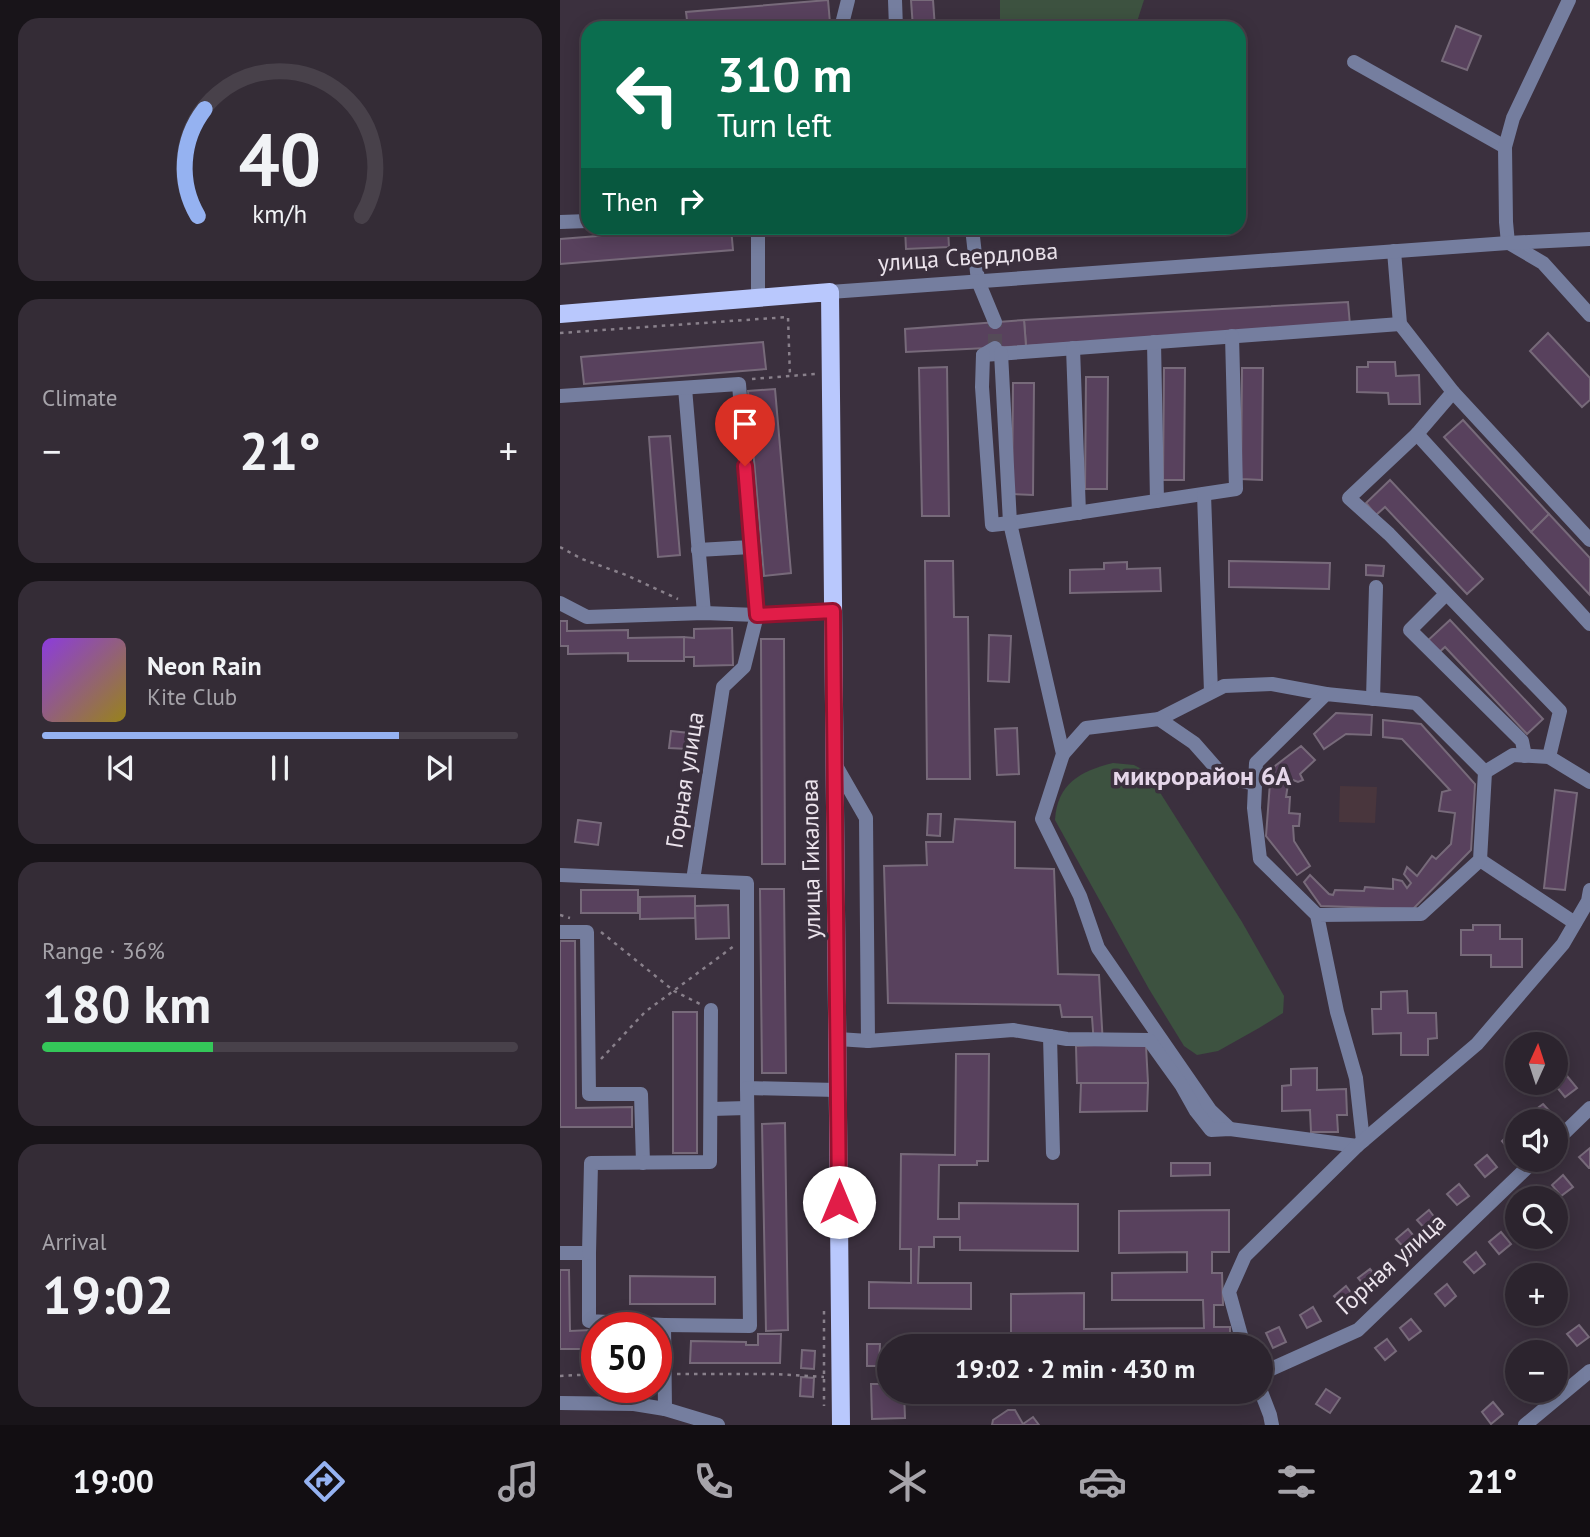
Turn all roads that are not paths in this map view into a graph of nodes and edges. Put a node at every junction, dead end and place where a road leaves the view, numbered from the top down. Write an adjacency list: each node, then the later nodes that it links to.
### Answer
1 (848, 0): 4 (street)
2 (895, 0): 5 (street)
3 (1569, 0): 7 (street)
4 (843, 21)
5 (895, 21)
6 (1354, 62): 7 (street)
7 (1505, 147): 13 (street)
8 (581, 221): 9 (street)
9 (560, 222)
10 (758, 235): 17 (street)
11 (973, 235): 15 (street)
12 (1590, 239): 13 (street, улица Свердлова)
13 (1508, 243): 14 (street, улица Свердлова); 19 (street)
14 (1394, 251): 15 (street, улица Свердлова); 21 (street)
15 (978, 281): 16 (street, улица Свердлова); 20 (street)
16 (830, 292): 17 (main road, улица Свердлова); 40 (main road, улица Гикалова)
17 (758, 298): 18 (main road, улица Свердлова)
18 (560, 314)
19 (1590, 315)
20 (995, 322)
21 (1400, 324): 22 (street); 27 (street)
22 (1233, 336): 23 (street); 30 (street)
23 (1154, 342): 24 (street); 31 (street)
24 (1073, 348): 25 (street); 32 (street)
25 (993, 352): 33 (street); 33 (street)
26 (685, 388): 28 (street); 35 (street); 36 (street)
27 (1453, 392): 29 (street); 34 (street)
28 (560, 396)
29 (1417, 434): 38 (street); 43 (street)
30 (1204, 494): 31 (street); 44 (street)
31 (1157, 501): 32 (street)
32 (1079, 513): 33 (street)
33 (1010, 523): 48 (street)
34 (1590, 540)
35 (751, 547): 36 (street); 42 (street)
36 (698, 550): 41 (street)
37 (1376, 587): 46 (street)
38 (1446, 594): 49 (street); 50 (street)
39 (560, 603): 41 (street)
40 (833, 611): 42 (street); 51 (main road, улица Гикалова)
41 (704, 613): 42 (street)
42 (757, 615): 57 (street, Горная улица)
43 (1590, 624)
44 (1211, 692): 45 (street); 47 (street)
45 (1326, 694): 46 (street); 54 (street)
46 (1373, 699): 52 (street)
47 (1159, 719): 48 (street); 54 (street)
48 (1063, 754): 71 (street)
49 (1525, 756): 50 (street); 52 (street)
50 (1549, 757): 53 (street)
51 (834, 762): 64 (main road, улица Гикалова); 65 (street)
52 (1485, 772): 55 (street)
53 (1590, 782)
54 (1255, 784): 59 (street)
55 (1480, 860): 59 (street); 60 (street)
56 (560, 875): 57 (street)
57 (693, 880): 66 (street)
58 (1590, 890): 60 (street)
59 (1317, 915): 73 (street)
60 (1575, 923): 73 (street)
61 (560, 932): 75 (street)
62 (711, 1010): 70 (street)
63 (1050, 1036): 65 (street); 71 (street); 74 (street)
64 (838, 1039): 65 (street); 67 (main road, улица Гикалова)
65 (868, 1041)
66 (747, 1088): 67 (street); 68 (street)
67 (837, 1090): 89 (main road, улица Гикалова)
68 (747, 1108): 70 (street); 80 (street)
69 (1590, 1108): 72 (street)
70 (710, 1109): 75 (street)
71 (1230, 1129): 73 (street)
72 (1568, 1129)
73 (1360, 1143): 81 (street)
74 (1053, 1153)
75 (643, 1163): 78 (street)
76 (1523, 1172): 82 (street, Горная улица)
77 (560, 1253): 78 (street)
78 (589, 1253): 79 (street)
79 (589, 1312)
80 (672, 1325)
81 (1240, 1334)
82 (1273, 1368)
83 (1590, 1371): 91 (street)
84 (560, 1403): 87 (street)
85 (665, 1403): 87 (street)
86 (1266, 1404): 90 (street)
87 (665, 1409): 88 (street)
88 (718, 1425)
89 (841, 1425)
90 (1272, 1425)
91 (1525, 1425)

